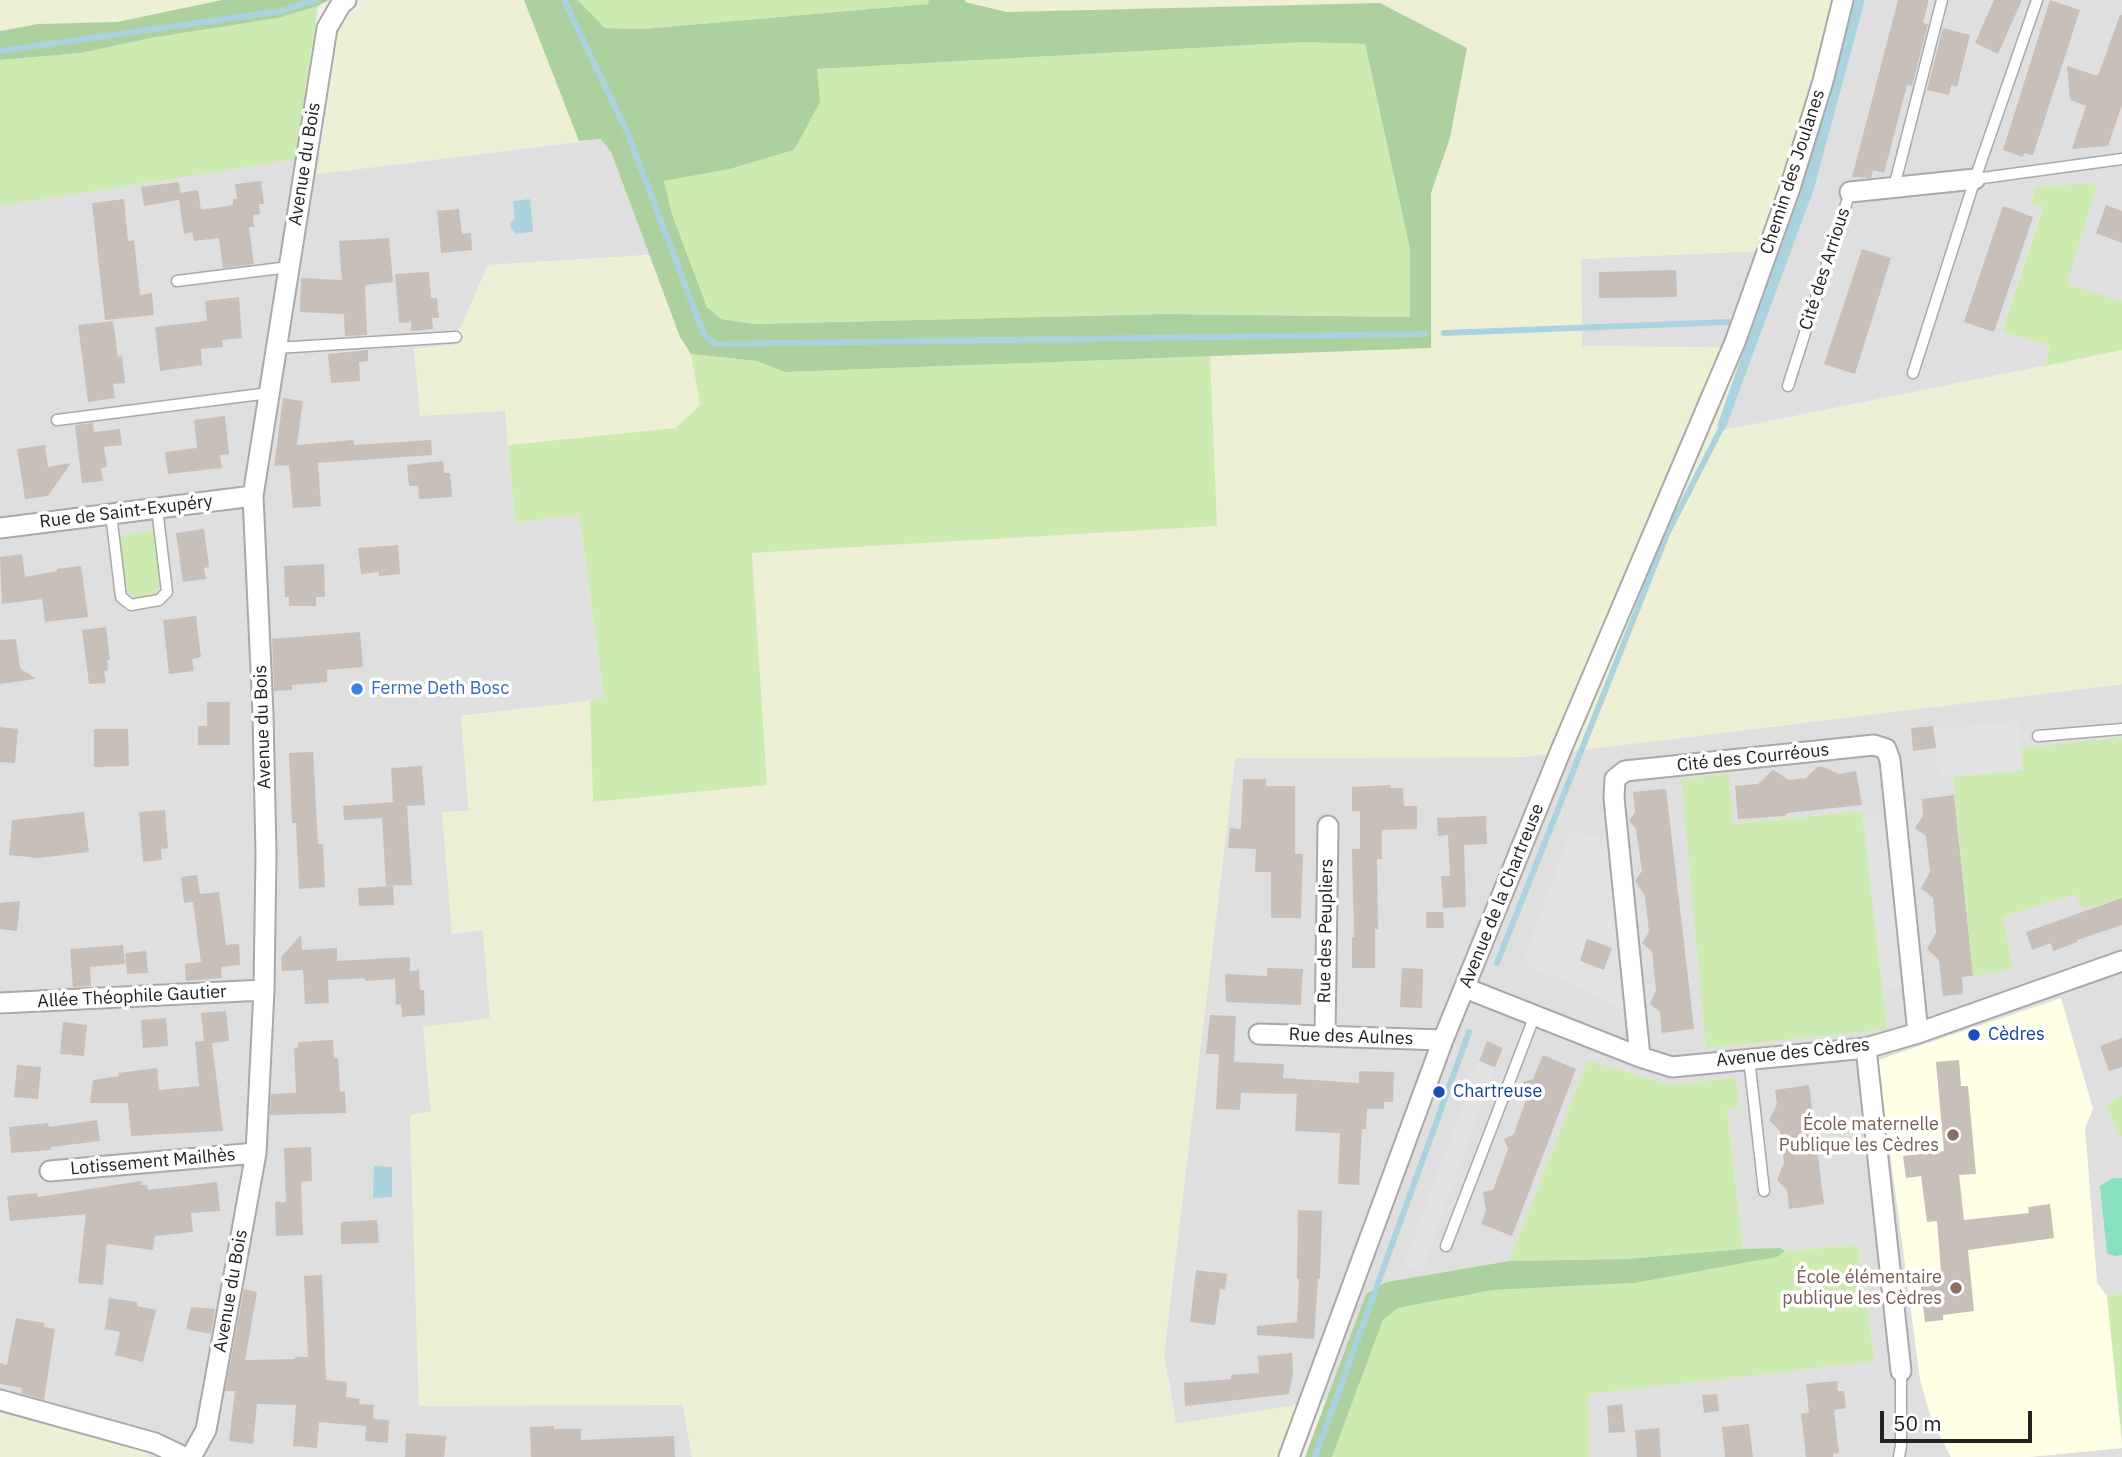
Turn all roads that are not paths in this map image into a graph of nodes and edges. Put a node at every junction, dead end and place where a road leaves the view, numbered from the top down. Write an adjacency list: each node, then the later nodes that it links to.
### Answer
1 (346, 0): 9 (street, Avenue du Bois)
2 (1843, 0): 12 (street, Chemin des Joulanes)
3 (1942, 0): 7 (lane)
4 (2037, 0): 6 (lane)
5 (2122, 159): 6 (lane, Cité des Arrious)
6 (1975, 179): 7 (street, Cité des Arrious); 14 (lane)
7 (1894, 187): 8 (street, Cité des Arrious)
8 (1850, 192): 15 (lane, Cité des Arrious)
9 (289, 267): 10 (lane); 13 (street, Avenue du Bois)
10 (177, 281)
11 (456, 337): 13 (lane)
12 (1735, 342): 26 (street, Avenue de la Chartreuse)
13 (276, 348): 16 (street, Avenue du Bois)
14 (1913, 373)
15 (1788, 386)
16 (269, 393): 17 (lane); 18 (street, Avenue du Bois)
17 (57, 420)
18 (253, 496): 19 (street, Rue de Saint-Exupéry); 27 (street, Avenue du Bois)
19 (157, 508): 20 (street, Rue de Saint-Exupéry); 20 (lane)
20 (111, 514): 21 (street, Rue de Saint-Exupéry)
21 (0, 528)
22 (2122, 729): 23 (lane)
23 (2038, 736)
24 (1328, 826): 32 (street, Rue des Peupliers)
25 (2122, 961): 30 (street, Avenue des Cèdres)
26 (1465, 988): 29 (street, Avenue des Cèdres); 33 (street, Avenue de la Chartreuse)
27 (264, 990): 28 (street, Allée Théophile Gautier); 37 (street, Avenue du Bois)
28 (0, 1003)
29 (1535, 1014): 35 (street, Avenue des Cèdres); 40 (lane)
30 (1918, 1033): 34 (street, Avenue des Cèdres); 35 (street, Cité des Courréous)
31 (1259, 1034): 32 (street, Rue des Aulnes)
32 (1325, 1037): 33 (street, Rue des Aulnes)
33 (1443, 1040): 45 (street, Avenue de la Chartreuse)
34 (1866, 1048): 36 (street, Avenue des Cèdres); 41 (street)
35 (1640, 1057): 36 (street, Avenue des Cèdres)
36 (1749, 1058): 39 (lane)
37 (256, 1153): 38 (street, Lotissement Mailhès); 44 (street, Avenue du Bois)
38 (50, 1171)
39 (1763, 1191)
40 (1446, 1246)
41 (1901, 1371): 46 (lane)
42 (0, 1400): 43 (street)
43 (184, 1457)
44 (191, 1457)
45 (1289, 1457)
46 (1899, 1457)

